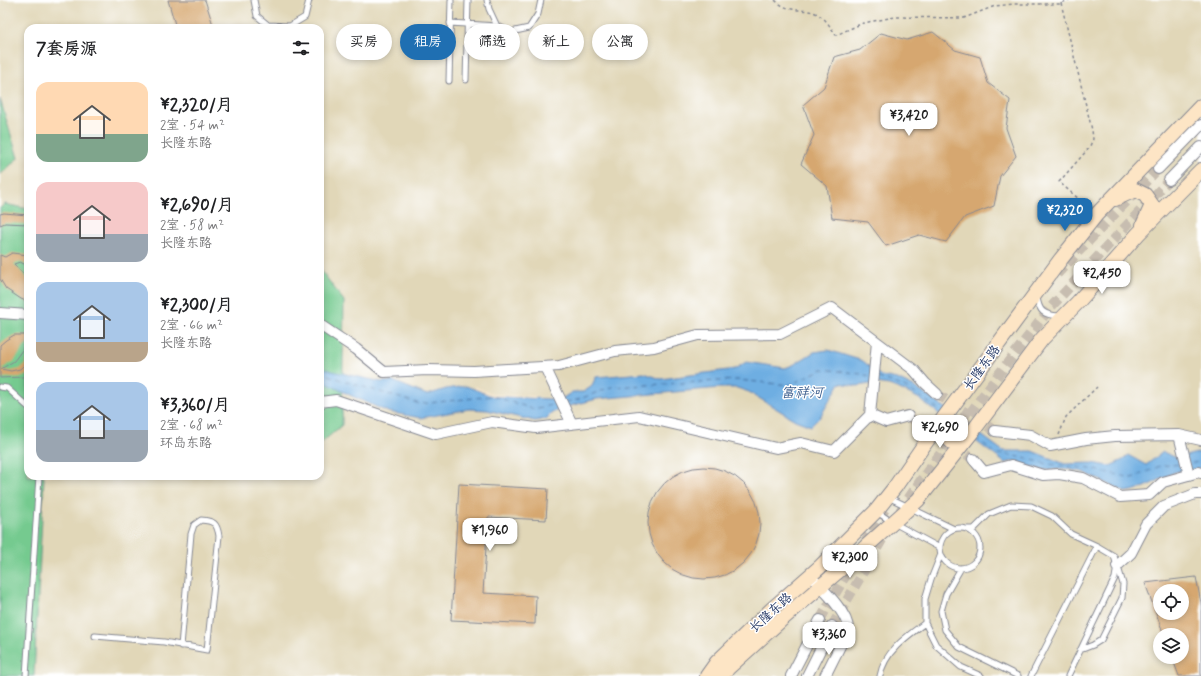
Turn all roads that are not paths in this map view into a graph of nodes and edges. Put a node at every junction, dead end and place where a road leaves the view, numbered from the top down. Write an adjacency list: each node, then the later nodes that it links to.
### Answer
1 (254, 0): 7 (lane)
2 (309, 0): 8 (lane)
3 (451, 0): 9 (lane)
4 (468, 0): 10 (lane)
5 (487, 0): 11 (lane)
6 (541, 0): 12 (lane)
7 (267, 24)
8 (293, 24)
9 (450, 24)
10 (468, 24)
11 (497, 24)
12 (520, 30)
13 (449, 60): 16 (lane)
14 (467, 60): 15 (lane)
15 (466, 80)
16 (449, 81)
17 (1201, 106): 23 (main road, 长隆东路)
18 (1201, 125): 20 (street)
19 (1201, 146): 22 (street)
20 (1158, 169)
21 (1201, 170): 24 (main road, 长隆东路)
22 (1169, 180)
23 (1107, 202): 24 (main road); 25 (main road, 长隆东路)
24 (1138, 234): 26 (main road, 长隆东路)
25 (1046, 279): 26 (lane); 38 (main road, 长隆东路)
26 (1069, 310): 43 (main road, 长隆东路)
27 (0, 314): 28 (street)
28 (24, 315)
29 (324, 328): 31 (street)
30 (876, 342): 31 (street); 33 (street); 36 (street)
31 (545, 367): 39 (street)
32 (0, 387): 35 (lane)
33 (937, 394)
34 (324, 402): 39 (street)
35 (24, 403)
36 (870, 415): 37 (street); 39 (street)
37 (908, 416)
38 (941, 423): 43 (main road); 49 (main road, 长隆东路)
39 (572, 424)
40 (995, 431): 41 (street)
41 (1179, 435): 42 (street); 46 (street)
42 (1201, 440)
43 (964, 442): 50 (main road, 长隆东路)
44 (973, 459): 46 (street)
45 (1201, 473): 46 (street)
46 (1189, 475)
47 (39, 480): 68 (lane)
48 (1201, 494): 58 (street)
49 (888, 497): 50 (lane); 51 (main road, 长隆东路)
50 (910, 508): 52 (main road, 长隆东路); 53 (lane)
51 (876, 511): 52 (lane); 60 (main road, 长隆东路)
52 (892, 522): 56 (lane); 61 (main road, 长隆东路)
53 (954, 529): 54 (lane); 56 (lane)
54 (967, 529): 55 (lane); 59 (lane)
55 (1097, 546): 58 (lane); 77 (lane)
56 (940, 548): 57 (lane)
57 (942, 554): 59 (lane); 63 (lane)
58 (1118, 566): 67 (lane); 67 (lane)
59 (961, 568): 76 (lane)
60 (810, 576): 61 (street); 69 (main road, 长隆东路)
61 (821, 587): 70 (main road, 长隆东路); 73 (street)
62 (820, 620): 71 (street)
63 (925, 622): 74 (lane); 75 (lane)
64 (832, 626): 72 (street)
65 (95, 636): 66 (lane)
66 (181, 646): 66 (lane)
67 (1080, 650): 78 (lane)
68 (26, 676)
69 (707, 676)
70 (722, 676)
71 (791, 676)
72 (807, 676)
73 (825, 676)
74 (880, 676)
75 (981, 676)
76 (1018, 676)
77 (1032, 676)
78 (1068, 676)

